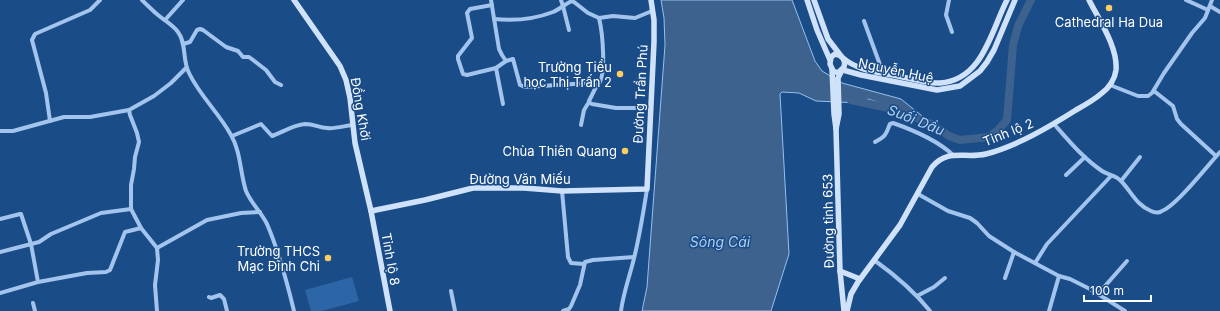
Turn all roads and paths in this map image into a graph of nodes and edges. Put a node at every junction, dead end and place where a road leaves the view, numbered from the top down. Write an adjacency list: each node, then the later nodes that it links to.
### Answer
1 (100, 0): 47 (street)
2 (142, 0): 23 (street)
3 (183, 0): 23 (street)
4 (294, 0): 49 (main road, Đồng Khởi)
5 (491, 0): 16 (street)
6 (561, 0): 17 (street)
7 (651, 0): 19 (main road, Đường Trần Phú)
8 (807, 0): 30 (main road)
9 (814, 0): 28 (main road)
10 (949, 0): 26 (street)
11 (1007, 0): 36 (main road, Nguyễn Huệ)
12 (1015, 0): 39 (main road, Nguyễn Huệ)
13 (1089, 0): 40 (main road)
14 (1186, 0): 18 (street)
15 (1212, 0): 18 (street)
16 (492, 5): 22 (street); 32 (street)
17 (563, 6): 21 (street); 22 (street); 25 (street)
18 (1209, 8): 20 (street); 42 (street)
19 (652, 11): 21 (street); 45 (main road, Đường Trần Phú)
20 (1220, 12)
21 (599, 18): 41 (street)
22 (494, 19): 29 (street)
23 (165, 20): 27 (street)
24 (864, 21): 35 (street)
25 (569, 30)
26 (952, 32)
27 (183, 44): 31 (street); 38 (street)
28 (842, 57): 30 (main road); 34 (main road); 35 (main road, Nguyễn Huệ)
29 (506, 60): 32 (street); 41 (street)
30 (830, 60): 33 (main road)
31 (186, 68): 46 (street); 52 (street)
32 (496, 68): 44 (street)
33 (832, 69): 34 (main road); 37 (main road, Đường tỉnh 653)
34 (842, 71): 37 (main road, Đường tỉnh 653); 39 (main road, Nguyễn Huệ)
35 (883, 73): 36 (main road, Nguyễn Huệ)
36 (910, 79): 39 (main road)
37 (835, 81): 79 (main road, Đường tỉnh 653)
38 (281, 85)
39 (909, 85)
40 (1110, 85): 42 (street); 48 (main road, Tỉnh lộ 2)
41 (596, 87): 43 (street)
42 (1154, 91): 56 (street)
43 (589, 102): 45 (street); 50 (street)
44 (503, 104)
45 (651, 108): 62 (main road, Đường Trần Phú)
46 (129, 110): 47 (street); 65 (street)
47 (50, 121): 51 (street)
48 (1054, 124): 55 (main road, Tỉnh lộ 2); 57 (street)
49 (352, 125): 52 (street); 66 (main road, Đồng Khởi)
50 (581, 125)
51 (0, 131)
52 (232, 136): 67 (street)
53 (875, 142): 55 (street)
54 (1220, 152): 56 (street)
55 (954, 155): 64 (main road, Tỉnh lộ 2)
56 (1216, 156): 61 (street)
57 (1085, 157): 59 (street); 60 (street)
58 (1140, 157): 61 (street)
59 (1066, 175)
60 (1111, 176): 61 (street); 77 (street)
61 (1121, 181)
62 (647, 189): 63 (main road, Đường Văn Miếu); 74 (street)
63 (562, 191): 66 (main road, Đường Văn Miếu); 78 (street)
64 (918, 194): 73 (street); 75 (main road, Tỉnh lộ 2)
65 (131, 209): 69 (street); 70 (street)
66 (371, 210): 95 (main road, Tỉnh lộ 8)
67 (260, 212): 71 (street); 94 (street)
68 (0, 219): 70 (street)
69 (141, 228): 71 (street); 84 (street)
70 (31, 244): 72 (street); 84 (street)
71 (157, 248): 92 (street)
72 (0, 252)
73 (1014, 252): 77 (street); 83 (street)
74 (634, 257): 78 (street); 98 (street)
75 (874, 260): 81 (main road, Tỉnh lộ 2); 88 (street)
76 (1127, 261): 87 (street)
77 (1035, 263): 80 (street)
78 (584, 264): 97 (street)
79 (840, 271): 81 (main road); 99 (main road, Đường tỉnh 653)
80 (1059, 276): 87 (street); 101 (street)
81 (860, 278): 99 (main road, Tỉnh lộ 2)
82 (945, 278): 88 (street)
83 (1005, 278)
84 (38, 282): 86 (street)
85 (451, 291): 96 (street)
86 (0, 293)
87 (1098, 294): 102 (street)
88 (917, 296): 100 (street)
89 (209, 297): 93 (street)
90 (34, 303): 91 (street)
91 (35, 311)
92 (157, 311)
93 (228, 311)
94 (294, 311)
95 (390, 311)
96 (455, 311)
97 (564, 311)
98 (621, 311)
99 (846, 311)
100 (930, 311)
101 (1049, 311)
102 (1125, 311)

